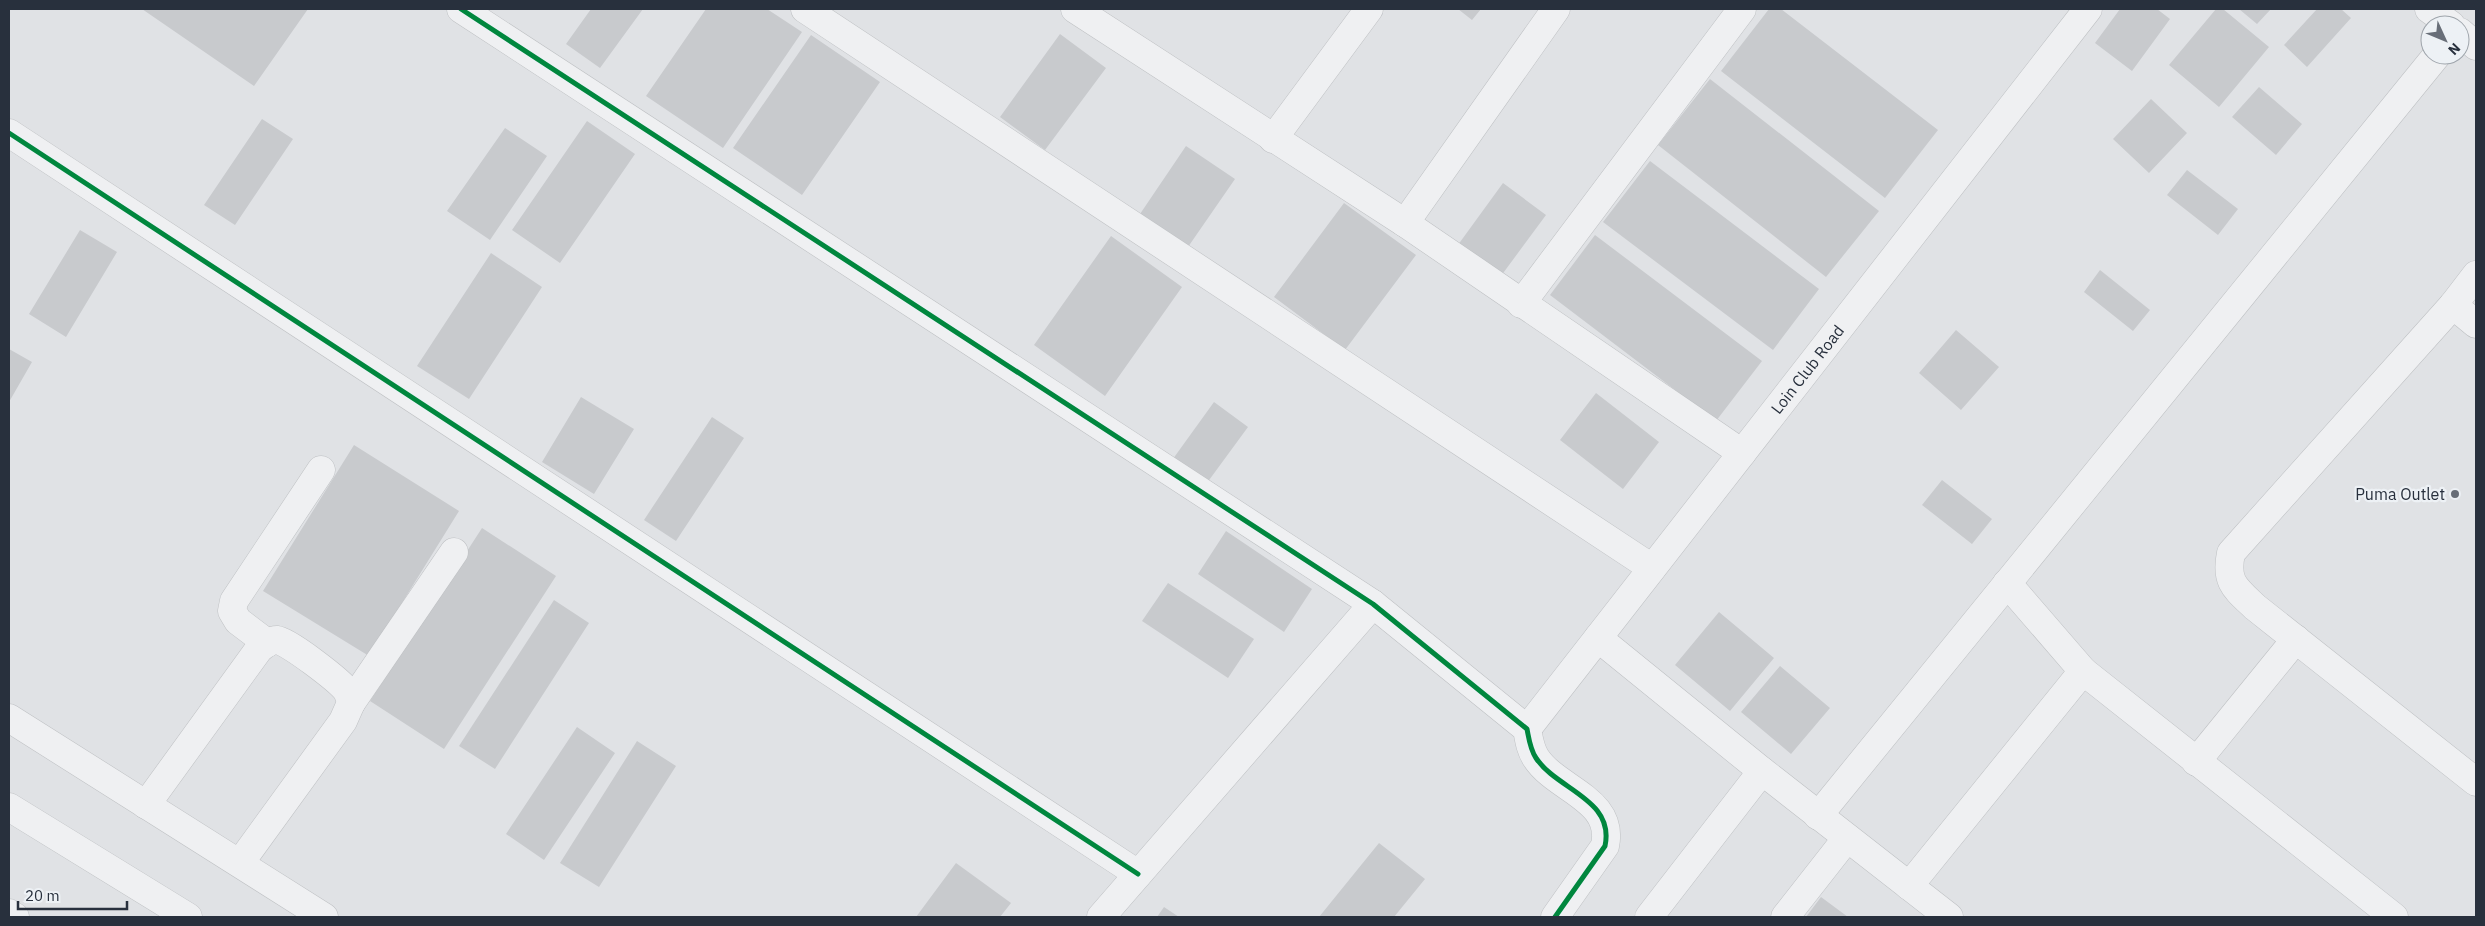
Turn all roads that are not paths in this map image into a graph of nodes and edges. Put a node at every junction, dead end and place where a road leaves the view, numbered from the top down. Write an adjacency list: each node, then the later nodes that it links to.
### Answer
1 (461, 9): 21 (street)
2 (805, 9): 19 (street)
3 (1075, 9): 10 (street)
4 (1370, 9): 10 (street)
5 (1556, 9): 11 (street)
6 (1742, 9): 13 (street)
7 (2088, 9): 16 (street, Loin Club Road)
8 (2430, 65): 20 (street)
9 (9, 133): 37 (street)
10 (1273, 139): 11 (street)
11 (1405, 223): 13 (street)
12 (2476, 275): 14 (street)
13 (1521, 304): 16 (street)
14 (2453, 305): 15 (street); 23 (street)
15 (2476, 324)
16 (1742, 453): 19 (street, Loin Club Road)
17 (321, 470): 24 (street)
18 (454, 552): 26 (street)
19 (1652, 568): 22 (street, Loin Club Road)
20 (2006, 583): 25 (street); 34 (street)
21 (1373, 604): 28 (street); 37 (street)
22 (1598, 638): 28 (street, Loin Club Road); 30 (street)
23 (2296, 639): 29 (street); 31 (street)
24 (267, 643): 26 (street); 32 (street)
25 (2083, 670): 29 (street); 38 (street)
26 (351, 703): 36 (street)
27 (9, 718): 32 (street)
28 (1527, 729): 44 (street)
29 (2196, 762): 48 (street)
30 (1762, 771): 34 (street); 45 (street)
31 (2476, 782)
32 (146, 806): 36 (street)
33 (9, 807): 41 (street)
34 (1818, 816): 35 (street)
35 (1847, 838): 38 (street); 46 (street)
36 (240, 863): 42 (street)
37 (1138, 874): 43 (street)
38 (1909, 886): 47 (street)
39 (9, 913): 40 (street)
40 (15, 917)
41 (188, 917)
42 (324, 917)
43 (1101, 917)
44 (1554, 917)
45 (1649, 917)
46 (1785, 917)
47 (1949, 917)
48 (2394, 917)

